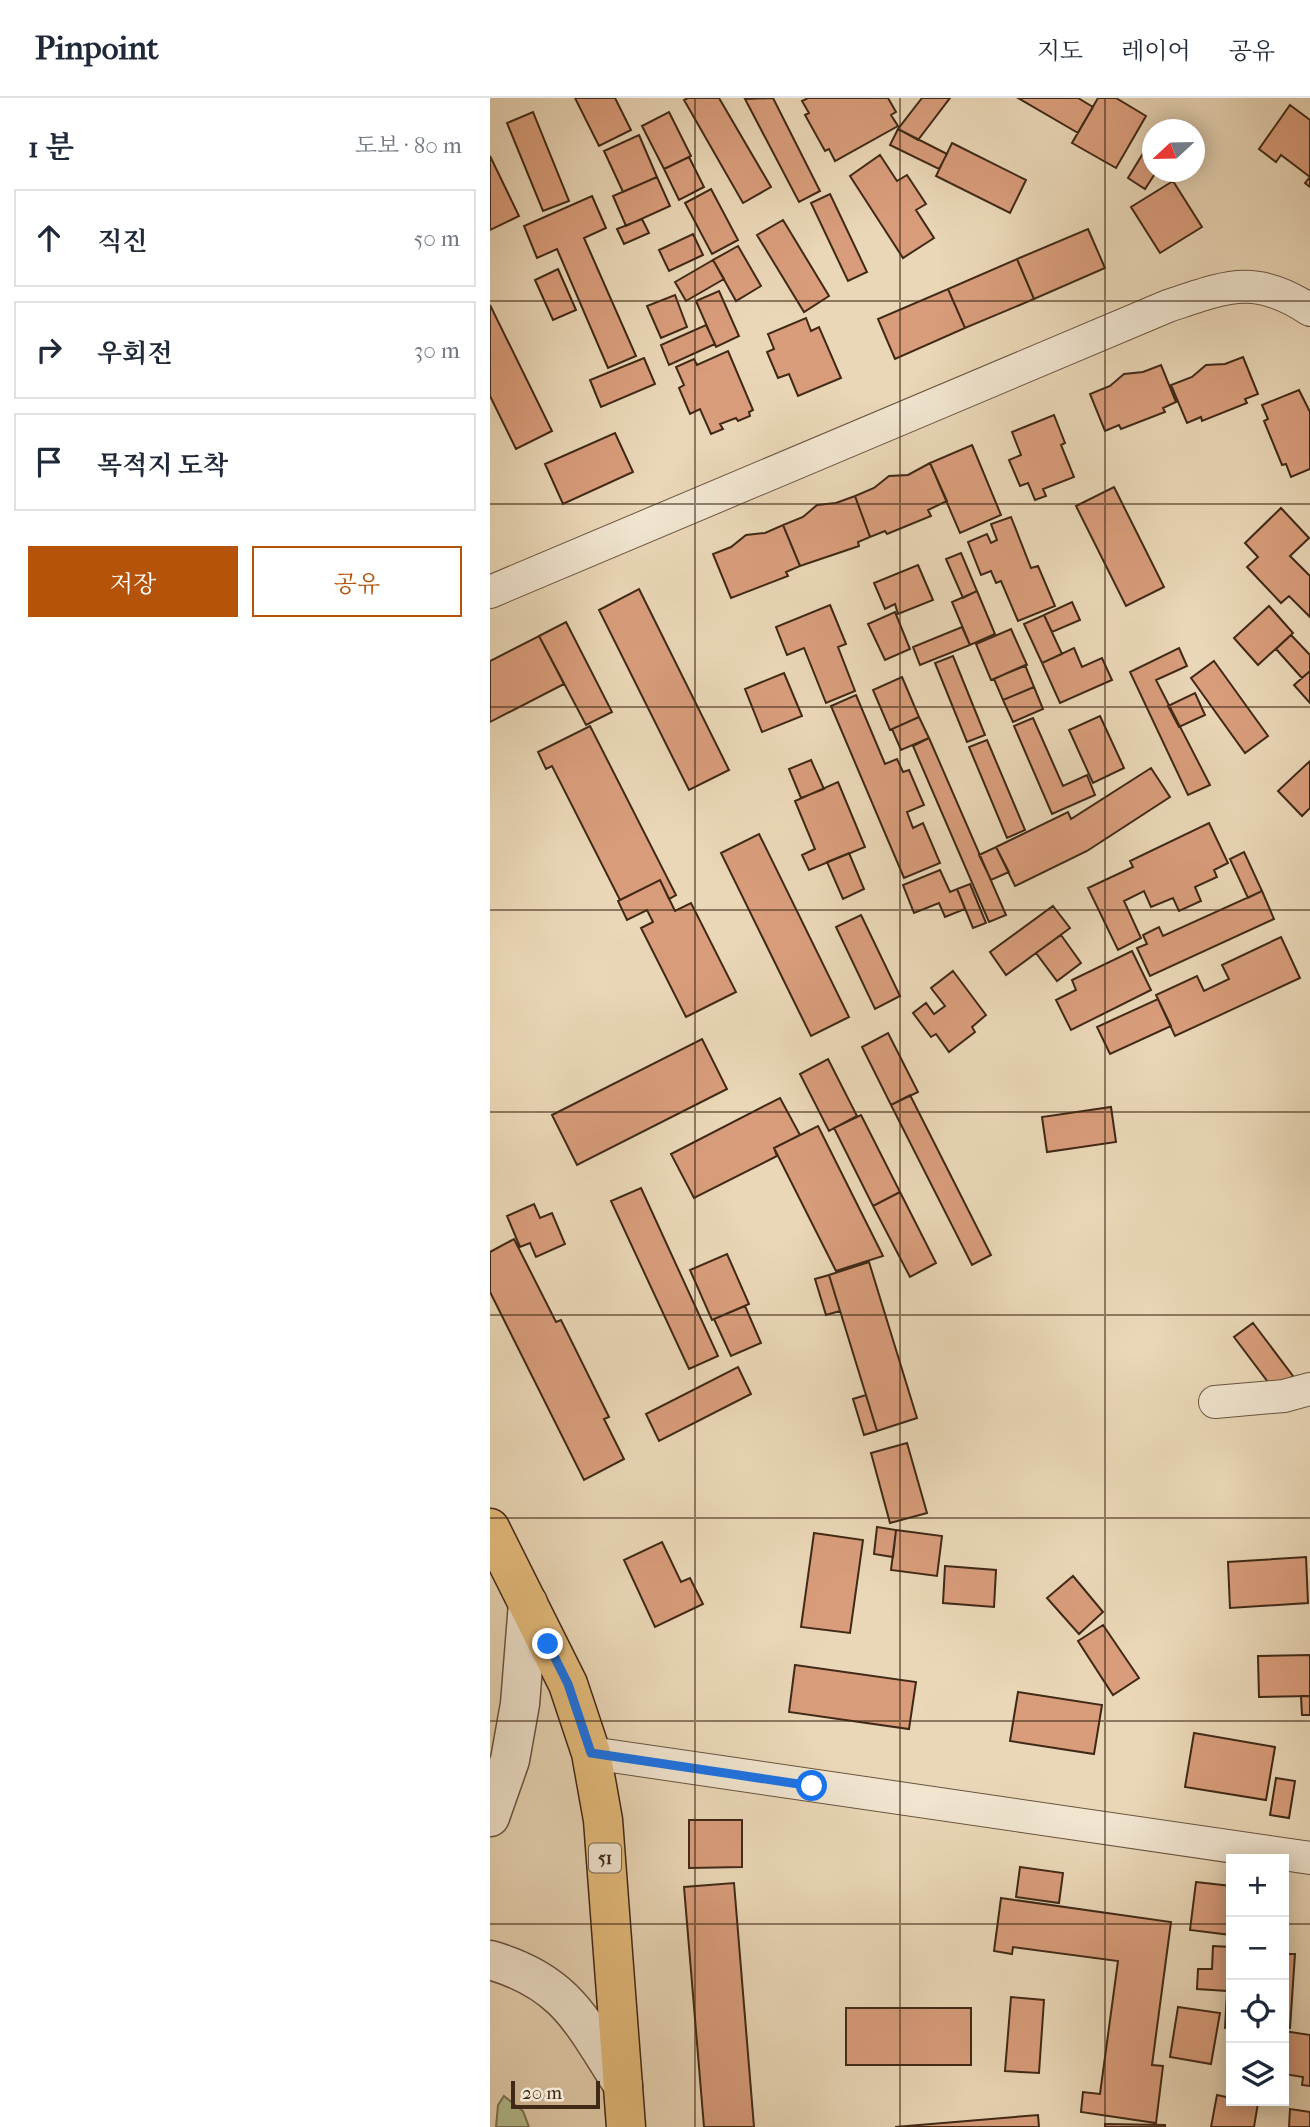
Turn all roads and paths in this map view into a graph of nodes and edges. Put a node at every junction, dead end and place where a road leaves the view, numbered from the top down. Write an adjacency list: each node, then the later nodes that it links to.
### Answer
1 (1310, 310): 2 (street)
2 (490, 592)
3 (1310, 1389): 4 (street)
4 (1215, 1402)
5 (490, 1528): 6 (main road, 51)
6 (528, 1603): 7 (main road, 51); 8 (street)
7 (591, 1753): 9 (street); 11 (main road, 51)
8 (490, 1817)
9 (1310, 1858)
10 (490, 1959): 11 (street)
11 (623, 2085): 12 (main road, 51)
12 (626, 2127)

